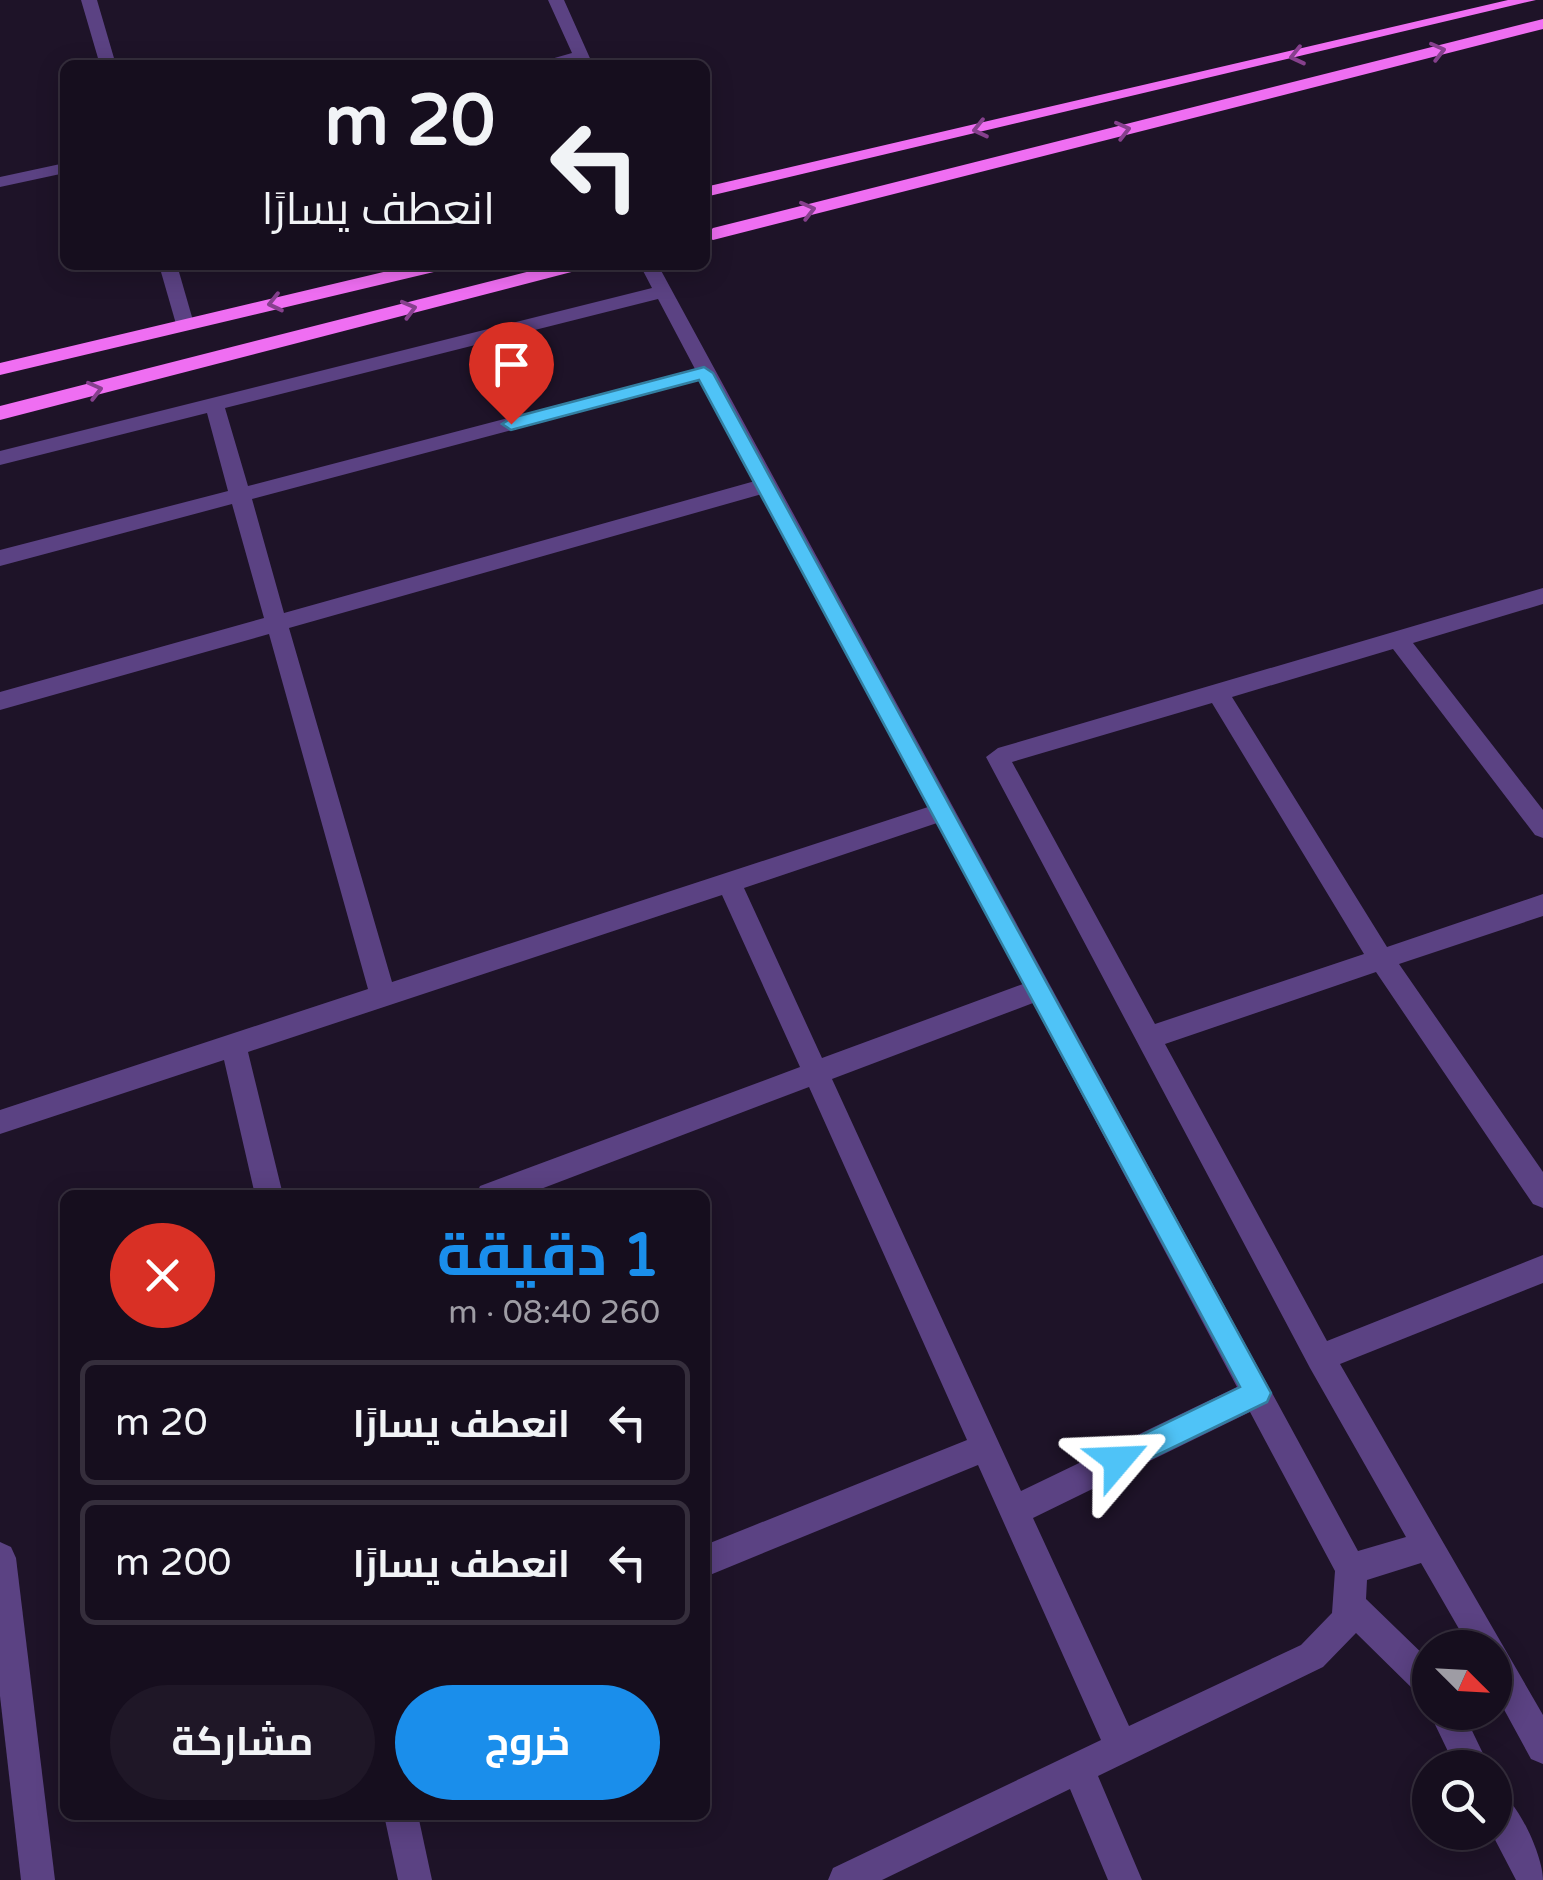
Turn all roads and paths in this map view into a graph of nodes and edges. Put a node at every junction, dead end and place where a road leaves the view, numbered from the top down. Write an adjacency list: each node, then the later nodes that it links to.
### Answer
1 (89, 0): 5 (street)
2 (556, 0): 6 (street)
3 (1528, 0): 9 (main road, one-way to 9)
4 (1543, 24): 10 (main road, one-way to 4)
5 (107, 60)
6 (583, 60)
7 (60, 169): 8 (street)
8 (0, 182)
9 (710, 191)
10 (710, 240)
11 (169, 270): 16 (street)
12 (417, 270): 16 (main road, one-way to 16)
13 (558, 270): 20 (main road, one-way to 13)
14 (651, 270): 15 (street)
15 (660, 292): 18 (street); 19 (street)
16 (185, 324): 17 (main road)
17 (0, 369)
18 (704, 373): 22 (street); 23 (street)
19 (214, 404): 21 (street); 23 (street)
20 (0, 413)
21 (0, 458)
22 (765, 486): 26 (street); 30 (street)
23 (241, 494): 24 (street); 26 (street)
24 (0, 558)
25 (1543, 596): 27 (street)
26 (278, 623): 29 (street); 36 (street)
27 (1397, 638): 28 (street); 31 (street)
28 (1217, 692): 34 (street); 37 (street)
29 (0, 701)
30 (942, 812): 32 (street); 35 (street)
31 (1543, 828)
32 (730, 882): 36 (street); 39 (street)
33 (1543, 905): 34 (street)
34 (1380, 959): 37 (street); 43 (street)
35 (1038, 989): 39 (street); 46 (street)
36 (384, 996): 38 (street)
37 (1148, 1038): 45 (street)
38 (233, 1046): 40 (street); 41 (street)
39 (816, 1073): 42 (street); 47 (street)
40 (0, 1122)
41 (268, 1190)
42 (503, 1190)
43 (1543, 1195)
44 (1543, 1270): 45 (street)
45 (1320, 1358): 49 (street)
46 (1258, 1393): 48 (street); 52 (street)
47 (986, 1448): 48 (street); 51 (street)
48 (1014, 1511): 58 (street)
49 (1430, 1545): 52 (street); 54 (street)
50 (0, 1558): 62 (street)
51 (710, 1559)
52 (1351, 1569): 53 (street)
53 (1352, 1607): 55 (street); 58 (street)
54 (1478, 1630)
55 (1412, 1666)
56 (1512, 1691): 57 (street)
57 (1543, 1747)
58 (1122, 1748): 59 (street)
59 (1078, 1768): 64 (street); 65 (street)
60 (403, 1820): 63 (street)
61 (1512, 1838): 66 (street)
62 (38, 1880)
63 (415, 1880)
64 (845, 1880)
65 (1125, 1880)
66 (1534, 1880)

